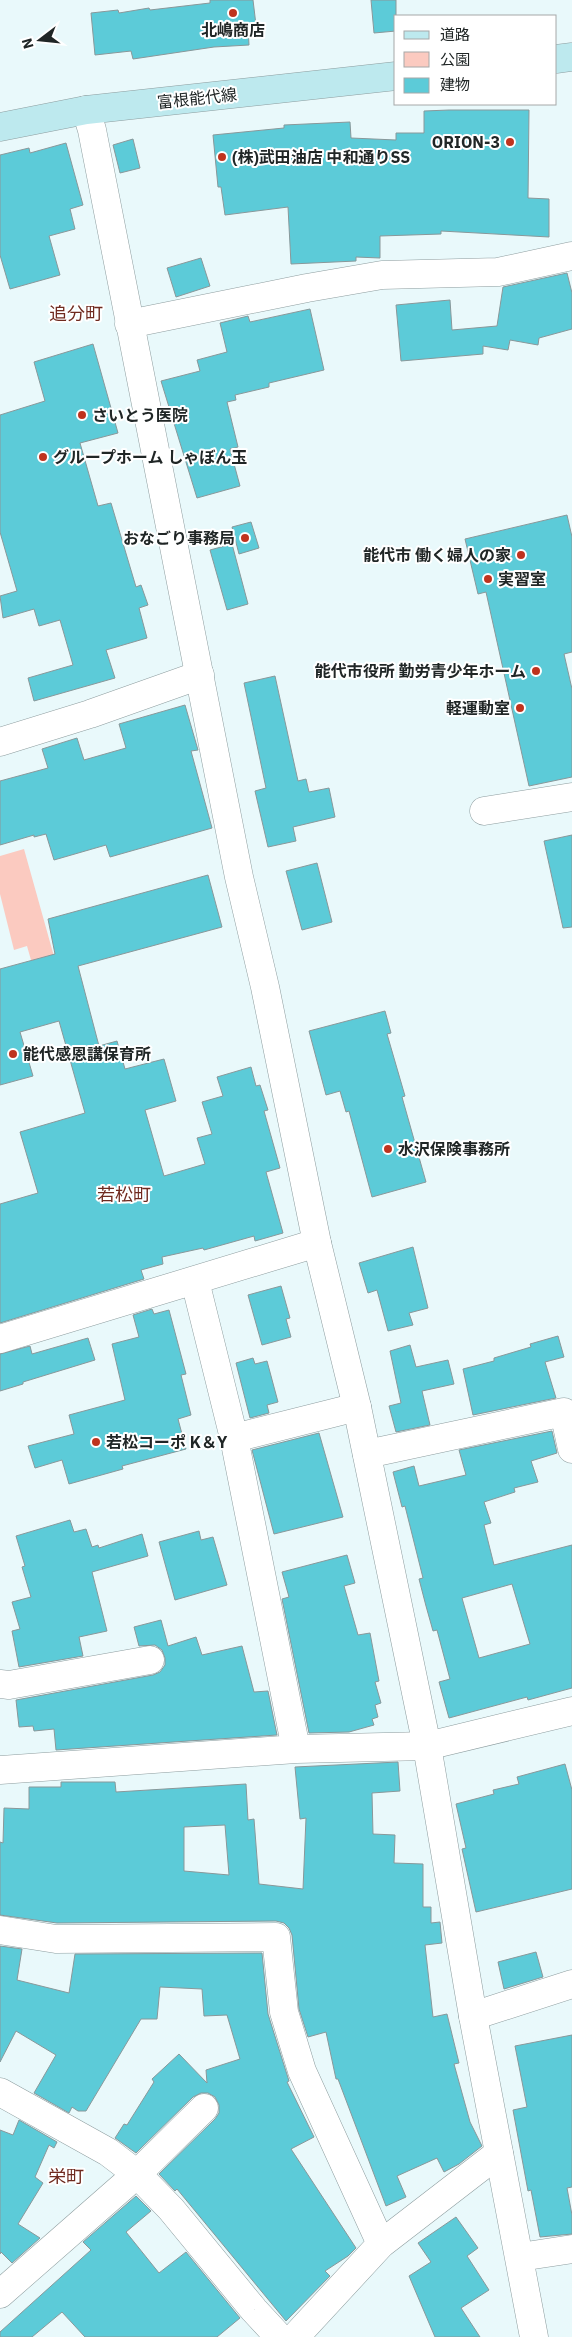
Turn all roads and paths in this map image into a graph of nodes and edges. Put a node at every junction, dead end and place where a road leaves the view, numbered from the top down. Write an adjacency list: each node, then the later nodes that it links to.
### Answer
1 (572, 57): 2 (main road)
2 (557, 59)
3 (394, 76): 4 (main road, 富根能代線)
4 (86, 110): 5 (main road, 富根能代線); 7 (street)
5 (0, 127)
6 (572, 256): 7 (street)
7 (128, 324): 8 (street)
8 (200, 675): 9 (street); 12 (street)
9 (0, 742)
10 (572, 797): 11 (street)
11 (484, 811)
12 (318, 1243): 13 (street); 15 (street)
13 (196, 1281): 14 (street); 16 (street)
14 (0, 1339)
15 (357, 1406): 16 (street); 18 (street)
16 (234, 1438): 23 (street)
17 (572, 1449): 18 (street)
18 (367, 1454): 22 (street)
19 (150, 1660): 20 (street)
20 (0, 1684)
21 (572, 1711): 22 (street)
22 (427, 1746): 23 (street); 27 (street)
23 (296, 1749): 24 (street)
24 (0, 1770)
25 (0, 1930): 32 (street)
26 (572, 1984): 27 (street)
27 (473, 2016): 30 (street)
28 (0, 2092): 31 (street)
29 (204, 2108): 31 (street)
30 (499, 2154): 32 (street); 34 (street)
31 (137, 2174): 35 (street); 36 (street)
32 (381, 2244): 37 (street)
33 (572, 2249): 34 (street)
34 (520, 2257): 38 (street)
35 (0, 2294)
36 (278, 2337)
37 (295, 2337)
38 (534, 2337)

